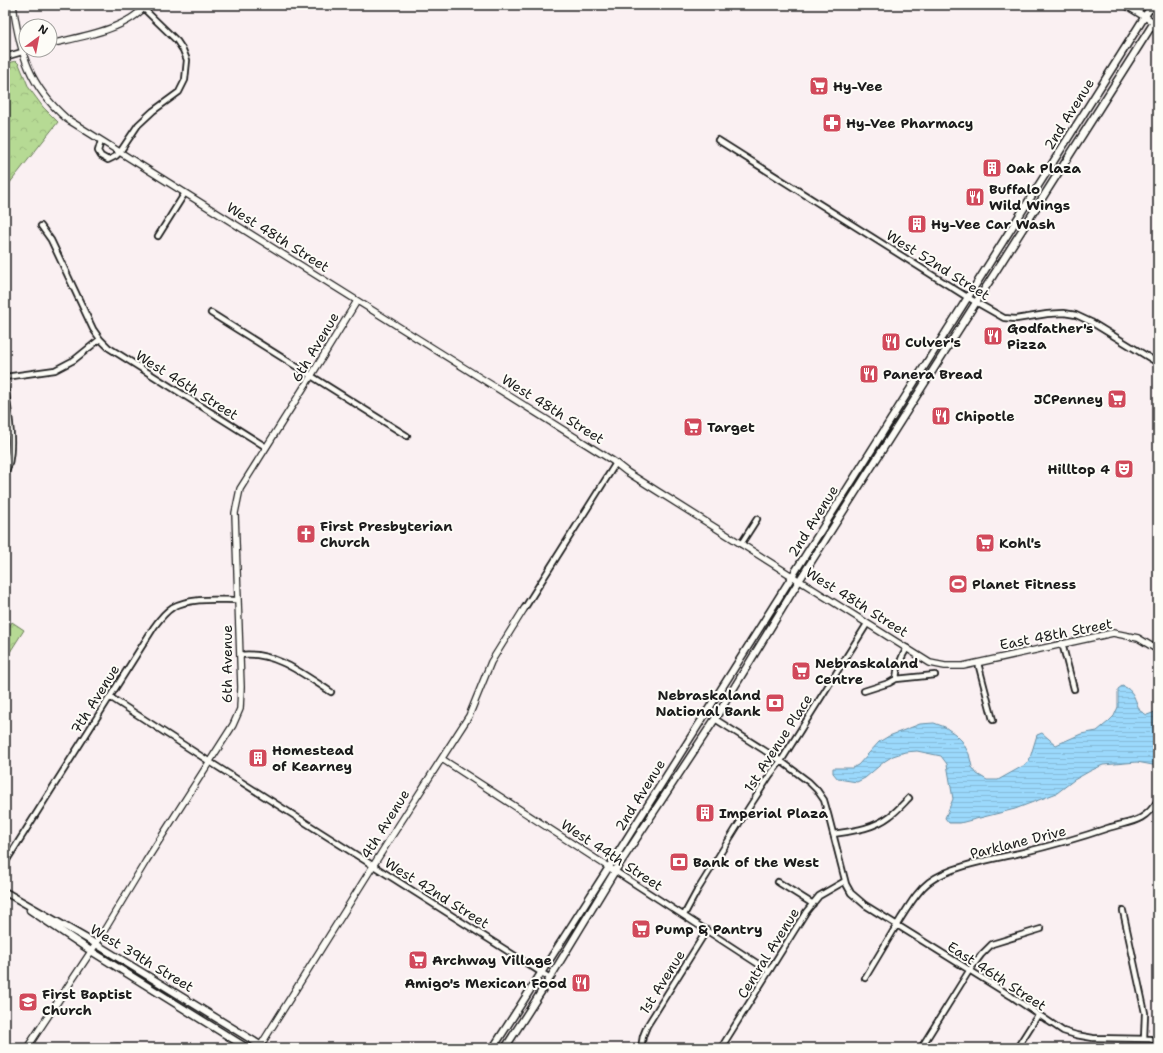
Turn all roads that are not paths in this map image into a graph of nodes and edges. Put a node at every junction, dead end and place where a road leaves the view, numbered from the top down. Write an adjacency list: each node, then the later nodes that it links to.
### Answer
1 (13, 5): 8 (street, West 48th Street)
2 (1126, 5): 6 (main road)
3 (1149, 6): 5 (main road); 6 (main road, 2nd Avenue)
4 (145, 7): 10 (street); 16 (street)
5 (1158, 12)
6 (1144, 16): 9 (main road); 20 (main road, 2nd Avenue)
7 (1158, 16): 9 (main road, 2nd Avenue)
8 (18, 24)
9 (1156, 24): 22 (main road, 2nd Avenue)
10 (58, 42)
11 (18, 53): 12 (street)
12 (5, 57)
13 (26, 58): 15 (street, West 48th Street)
14 (718, 140): 20 (street, West 52nd Street)
15 (101, 141): 16 (street, West 48th Street); 16 (street)
16 (120, 152): 17 (street, West 48th Street)
17 (185, 193): 19 (street); 21 (street, West 48th Street)
18 (41, 226): 24 (street, West 46th Street)
19 (158, 236)
20 (967, 297): 22 (street, West 52nd Street); 35 (main road, 2nd Avenue)
21 (357, 301): 26 (street, 6th Avenue); 31 (street, West 48th Street)
22 (976, 303): 25 (street, West 52nd Street); 36 (main road, 2nd Avenue)
23 (211, 313): 26 (street)
24 (100, 339): 27 (street); 30 (street, West 46th Street)
25 (1158, 363)
26 (311, 376): 29 (street); 30 (street, 6th Avenue)
27 (5, 377)
28 (5, 385): 32 (street)
29 (407, 436)
30 (266, 446): 37 (street, 6th Avenue)
31 (616, 462): 34 (street, West 48th Street); 38 (street)
32 (5, 474)
33 (757, 519): 34 (street)
34 (741, 544): 35 (street, West 48th Street)
35 (792, 576): 36 (street, West 48th Street); 61 (main road, 2nd Avenue)
36 (799, 581): 39 (street, West 48th Street); 51 (main road, 2nd Avenue)
37 (238, 600): 43 (street, 6th Avenue); 50 (street, 7th Avenue)
38 (524, 609): 53 (street, 4th Avenue)
39 (867, 624): 41 (street, West 48th Street); 54 (street, 1st Avenue Place)
40 (1062, 643): 42 (street, East 48th Street); 44 (street, East 48th Street); 47 (street)
41 (907, 648): 44 (street, West 48th Street); 46 (street)
42 (1158, 650)
43 (240, 655): 49 (street); 55 (street, 6th Avenue)
44 (978, 663): 52 (street)
45 (936, 675): 46 (street)
46 (896, 679): 48 (street)
47 (1074, 689)
48 (864, 691)
49 (331, 692)
50 (110, 697): 55 (street, West 42nd Street); 59 (street, 7th Avenue)
51 (714, 719): 54 (street); 62 (main road, 2nd Avenue)
52 (994, 720)
53 (442, 759): 60 (street, 4th Avenue); 61 (street, West 44th Street)
54 (781, 761): 58 (street); 68 (street, 1st Avenue Place)
55 (210, 762): 60 (street, West 42nd Street); 72 (street, 6th Avenue)
56 (909, 798): 58 (street)
57 (1158, 800): 69 (street, Parklane Drive)
58 (833, 834): 63 (street)
59 (5, 863)
60 (374, 866): 76 (street, West 42nd Street); 82 (street, 4th Avenue)
61 (609, 867): 62 (street, West 44th Street); 76 (main road, 2nd Avenue)
62 (614, 871): 68 (street, West 44th Street); 77 (main road, 2nd Avenue)
63 (845, 881): 66 (street, Central Avenue); 69 (street, East 46th Street)
64 (778, 882): 66 (street)
65 (5, 893): 72 (main road, West 39th Street); 73 (main road, West 39th Street)
66 (813, 904): 75 (street, Central Avenue)
67 (1123, 911): 80 (street)
68 (684, 916): 71 (street, West 44th Street)
69 (897, 925): 74 (street, East 46th Street); 78 (street, Parklane Drive)
70 (1041, 929): 74 (street)
71 (707, 930): 75 (street, West 44th Street); 89 (street, 1st Avenue)
72 (96, 944): 73 (street, 6th Avenue); 82 (main road, West 39th Street)
73 (92, 951): 83 (street, 6th Avenue); 86 (main road, West 39th Street)
74 (970, 970): 79 (street, East 46th Street); 91 (street)
75 (769, 971): 90 (street, Central Avenue)
76 (542, 973): 77 (street, West 42nd Street); 87 (main road, 2nd Avenue)
77 (550, 978): 88 (main road, 2nd Avenue)
78 (865, 978)
79 (1038, 1015): 80 (street, East 46th Street); 92 (street)
80 (1144, 1039): 81 (street, East 46th Street)
81 (1158, 1041)
82 (262, 1047)
83 (27, 1048)
84 (112, 1048): 85 (street)
85 (120, 1048)
86 (247, 1048)
87 (493, 1048)
88 (506, 1048)
89 (641, 1048)
90 (721, 1048)
91 (921, 1048)
92 (1017, 1048)

